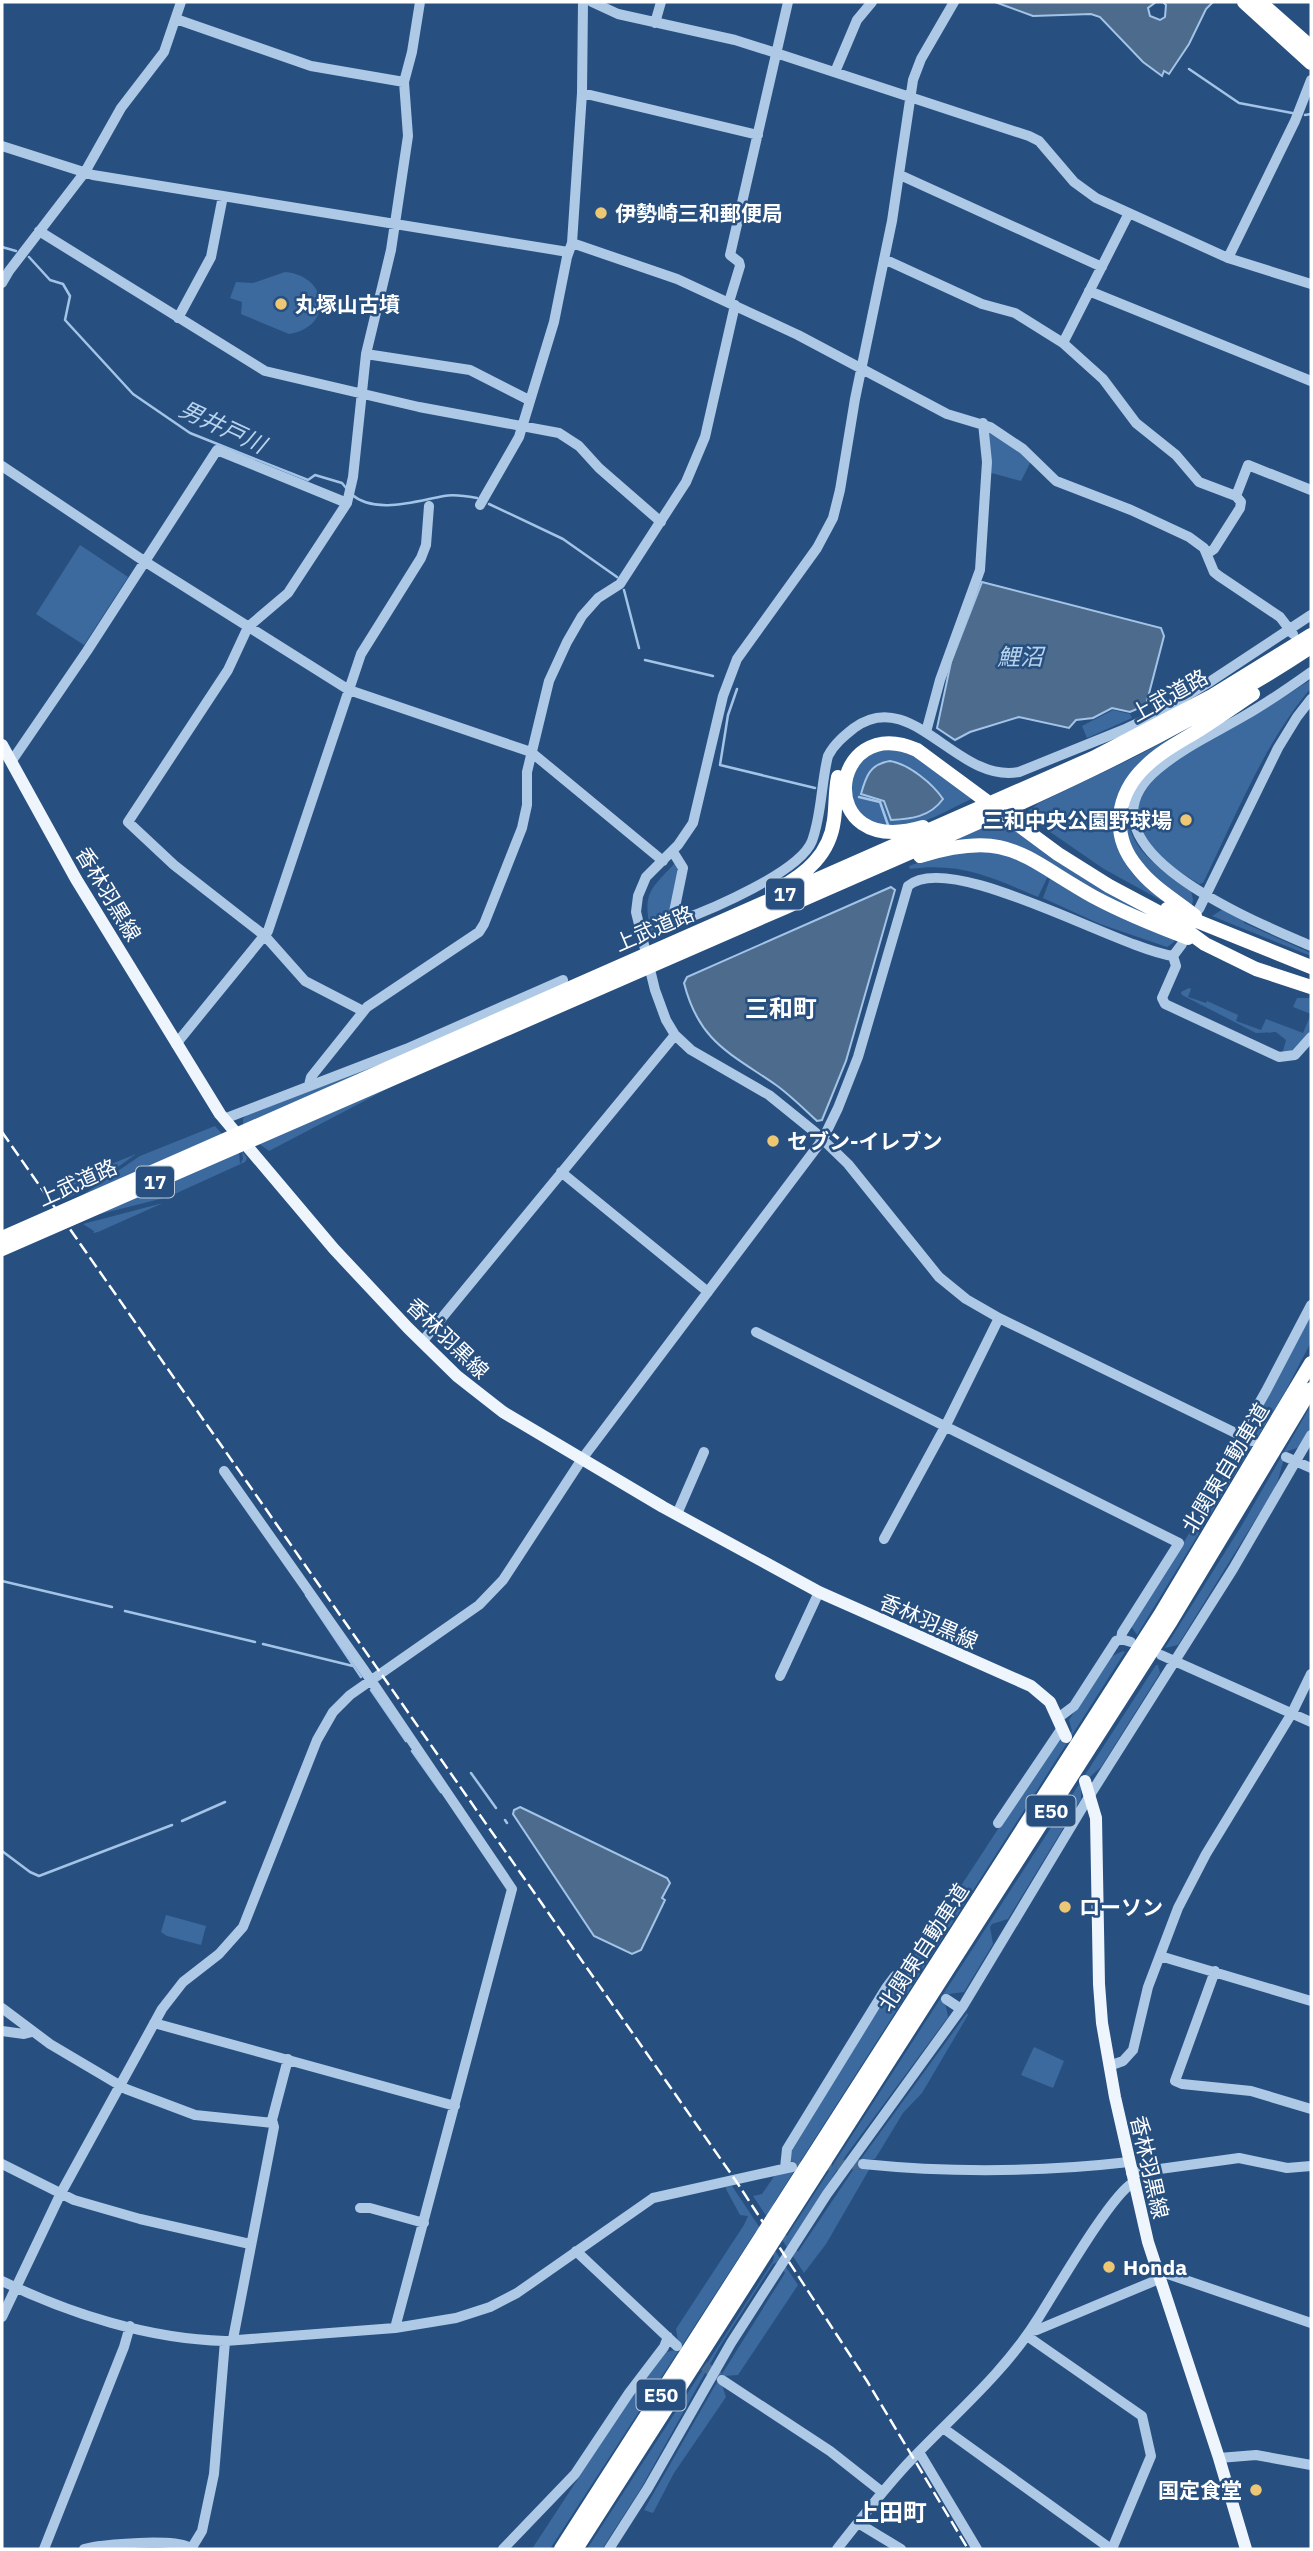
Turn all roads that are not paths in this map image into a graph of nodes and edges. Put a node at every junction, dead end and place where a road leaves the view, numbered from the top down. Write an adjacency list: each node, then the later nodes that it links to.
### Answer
1 (181, 2): 11 (street)
2 (420, 2): 18 (street)
3 (583, 2): 19 (street)
4 (592, 2): 12 (street)
5 (661, 2): 12 (street)
6 (788, 2): 14 (street)
7 (872, 2): 16 (street)
8 (954, 2): 20 (street)
9 (1244, 2): 15 (highway)
10 (1260, 2): 13 (highway)
11 (176, 19): 18 (street); 23 (street)
12 (655, 23): 14 (street)
13 (1311, 47)
14 (776, 53): 16 (street); 21 (street)
15 (1311, 63)
16 (835, 72): 20 (street)
17 (1311, 80): 30 (street)
18 (404, 82): 27 (street)
19 (582, 93): 21 (street); 29 (street)
20 (909, 97): 24 (street); 26 (street)
21 (758, 135): 36 (street)
22 (2, 146): 23 (street)
23 (85, 172): 25 (street); 28 (street)
24 (900, 175): 31 (street); 32 (street)
25 (223, 196): 27 (street); 37 (street)
26 (1129, 213): 30 (street); 32 (street)
27 (395, 224): 29 (street); 39 (street)
28 (39, 232): 33 (street); 37 (street)
29 (570, 247): 36 (street); 43 (street)
30 (1228, 258): 34 (street)
31 (884, 259): 38 (street); 40 (street)
32 (1102, 267): 35 (street)
33 (2, 283)
34 (1311, 284)
35 (1089, 291): 38 (street); 41 (street)
36 (732, 304): 40 (street); 52 (street)
37 (177, 318): 42 (street)
38 (1063, 343): 48 (street)
39 (366, 354): 42 (street); 43 (street)
40 (861, 369): 44 (street); 71 (street)
41 (1311, 381)
42 (362, 393): 45 (street); 49 (street)
43 (529, 400): 45 (street)
44 (983, 423): 53 (street); 64 (street)
45 (522, 427): 50 (street); 52 (street)
46 (2, 466): 54 (street)
47 (1311, 490): 48 (street)
48 (1236, 496): 53 (street)
49 (346, 503): 54 (street); 56 (street)
50 (480, 505)
51 (429, 506): 62 (street)
52 (662, 522): 66 (street)
53 (1208, 553): 57 (street)
54 (144, 561): 56 (street); 67 (street)
55 (1311, 615): 57 (street)
56 (248, 626): 62 (street); 77 (street)
57 (1293, 634): 64 (street)
58 (1311, 635): 68 (highway, 上武道路 / 17)
59 (1311, 647): 73 (highway, 上武道路 / 17)
60 (1311, 655): 75 (highway)
61 (1311, 672): 74 (street)
62 (349, 690): 66 (street); 77 (street)
63 (1311, 699): 74 (street)
64 (926, 732): 71 (street)
65 (2, 745): 67 (main road, 香林羽黒線)
66 (531, 752): 72 (street); 87 (street)
67 (11, 762): 91 (main road, 香林羽黒線)
68 (1036, 784): 69 (highway); 76 (highway, 上武道路 / 17)
69 (981, 792): 70 (highway); 76 (highway)
70 (1016, 818): 75 (highway); 79 (highway)
71 (673, 852): 72 (street)
72 (663, 861): 82 (street)
73 (832, 887): 79 (highway); 82 (highway, 上武道路 / 17)
74 (1206, 895): 75 (street); 80 (street)
75 (1201, 916): 83 (highway)
76 (706, 929): 82 (highway, 上武道路 / 17)
77 (265, 936): 87 (street); 91 (street)
78 (1182, 944): 81 (street)
79 (1205, 944): 85 (highway)
80 (1311, 946)
81 (1173, 956): 90 (street); 95 (street)
82 (648, 961): 86 (highway, 上武道路 / 17); 89 (street); 94 (highway, 上武道路 / 17)
83 (1311, 967)
84 (563, 980): 86 (street)
85 (1311, 987)
86 (542, 995): 88 (highway, 上武道路 / 17)
87 (363, 1011): 92 (street)
88 (454, 1034): 92 (street); 94 (highway, 上武道路 / 17)
89 (676, 1035): 95 (street); 96 (street)
90 (1311, 1037)
91 (176, 1044): 93 (main road, 香林羽黒線)
92 (309, 1085): 93 (street)
93 (224, 1119): 104 (main road, 香林羽黒線)
94 (251, 1135): 97 (highway, 上武道路 / 17)
95 (823, 1139): 100 (street); 102 (street)
96 (561, 1172): 100 (street); 104 (street)
97 (48, 1223): 98 (highway, 上武道路 / 17); 99 (highway, 上武道路 / 17)
98 (2, 1238)
99 (2, 1249)
100 (708, 1292): 112 (street)
101 (1311, 1305): 108 (street)
102 (999, 1318): 107 (street); 108 (street)
103 (756, 1332): 107 (street)
104 (422, 1342): 112 (main road, 香林羽黒線)
105 (1311, 1361): 106 (highway, 北関東自動車道)
106 (1305, 1387): 154 (highway, 北関東自動車道 / E50)
107 (945, 1427): 117 (street); 126 (street)
108 (1241, 1435): 110 (street)
109 (1311, 1435): 113 (street)
110 (1252, 1441)
111 (704, 1452): 116 (street)
112 (582, 1459): 116 (main road, 香林羽黒線); 123 (street)
113 (1291, 1459): 114 (street); 120 (street)
114 (1311, 1468)
115 (224, 1471): 123 (street)
116 (677, 1514): 118 (main road, 香林羽黒線)
117 (884, 1539)
118 (819, 1592): 122 (street); 126 (main road, 香林羽黒線)
119 (1161, 1656): 120 (street)
120 (1175, 1662): 124 (street); 128 (street)
121 (1311, 1674): 124 (street)
122 (780, 1676)
123 (370, 1681): 137 (street); 143 (street)
124 (1292, 1713): 125 (street); 130 (street)
125 (1311, 1722)
126 (1062, 1728): 129 (street)
127 (1085, 1781): 128 (main road, 香林羽黒線)
128 (1090, 1795): 136 (street); 141 (main road, 香林羽黒線)
129 (998, 1823)
130 (1160, 1956): 131 (street); 141 (street)
131 (1215, 1971): 134 (street); 144 (street)
132 (909, 1981): 155 (street)
133 (946, 1999): 136 (street)
134 (1311, 2001)
135 (2, 2008): 139 (street)
136 (961, 2009): 180 (street)
137 (154, 2023): 140 (street); 142 (street)
138 (2, 2031): 139 (street)
139 (32, 2032): 142 (street)
140 (288, 2059): 143 (street); 145 (street)
141 (1109, 2066): 149 (main road, 香林羽黒線)
142 (119, 2086): 145 (street); 150 (street)
143 (455, 2106): 152 (street)
144 (1311, 2109)
145 (273, 2123): 153 (street)
146 (2, 2164): 150 (street)
147 (863, 2164): 149 (street)
148 (1311, 2166): 149 (street)
149 (1131, 2173): 156 (main road, 香林羽黒線); 163 (street)
150 (61, 2193): 153 (street); 158 (street)
151 (360, 2208): 152 (street)
152 (424, 2223): 162 (street)
153 (250, 2244): 165 (street)
154 (764, 2246): 178 (highway, 北関東自動車道 / E50); 179 (highway, 北関東自動車道 / E50)
155 (576, 2251): 162 (street); 164 (street)
156 (1157, 2275): 160 (street); 163 (street); 170 (main road, 香林羽黒線)
157 (2, 2281): 158 (street)
158 (15, 2288): 159 (street); 161 (street)
159 (2, 2317)
160 (1311, 2323)
161 (130, 2326): 165 (street); 174 (street)
162 (395, 2328): 165 (street)
163 (1029, 2333): 168 (street); 184 (street)
164 (668, 2337): 166 (street); 177 (street)
165 (229, 2340): 176 (street)
166 (677, 2346)
167 (722, 2380): 172 (street)
168 (943, 2428): 169 (street); 184 (street)
169 (919, 2452): 172 (street); 183 (street)
170 (1219, 2458): 171 (street); 185 (main road, 香林羽黒線)
171 (1311, 2465)
172 (882, 2492): 173 (street)
173 (858, 2523): 181 (street); 182 (street)
174 (48, 2549)
175 (84, 2549): 176 (street)
176 (191, 2549)
177 (502, 2549)
178 (561, 2549)
179 (576, 2549)
180 (609, 2549)
181 (837, 2549)
182 (901, 2549)
183 (977, 2549)
184 (1111, 2549)
185 (1245, 2549)

